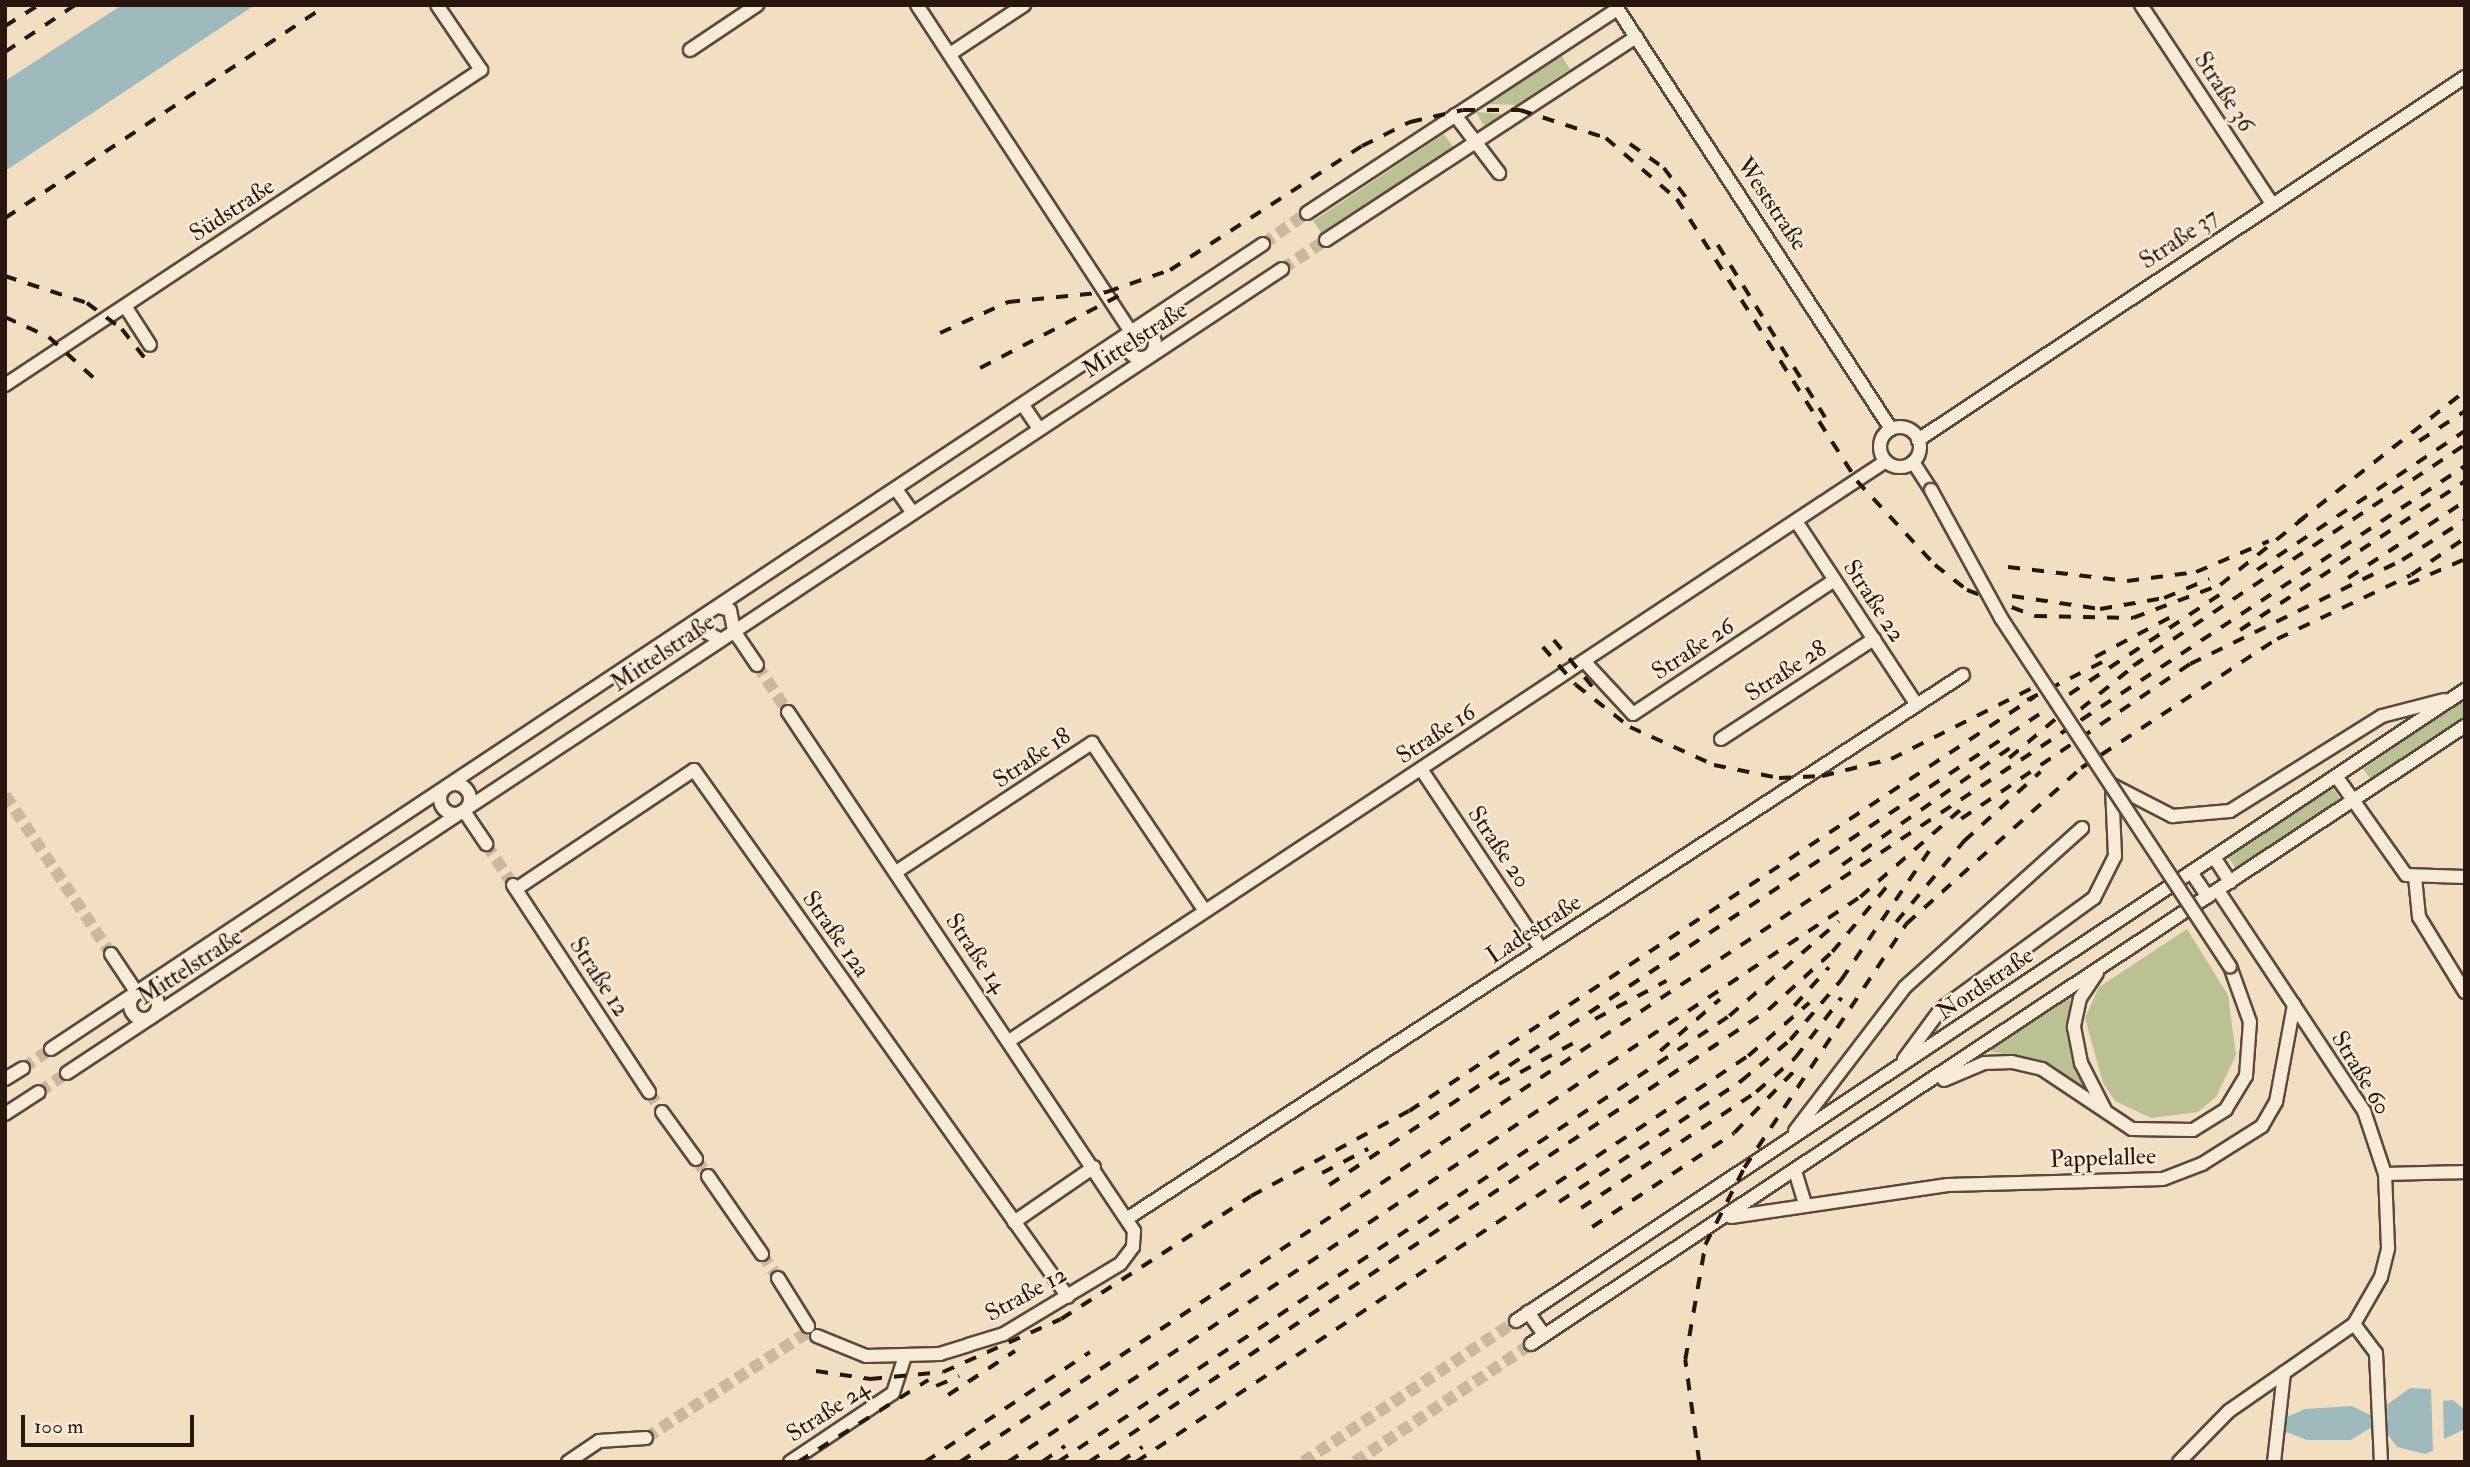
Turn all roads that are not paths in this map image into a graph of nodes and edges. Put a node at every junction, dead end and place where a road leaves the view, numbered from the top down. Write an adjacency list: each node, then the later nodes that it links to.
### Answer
1 (437, 5): 19 (street, Südstraße)
2 (757, 5): 8 (street)
3 (918, 5): 9 (street)
4 (1024, 5): 9 (street)
5 (2141, 5): 14 (street, Straße 36)
6 (1616, 7): 7 (street, Weststraße); 11 (street)
7 (1636, 37): 12 (street); 26 (street, Weststraße)
8 (690, 50)
9 (950, 54): 20 (street)
10 (2465, 77): 14 (street, Straße 37)
11 (1455, 115): 12 (street); 15 (street)
12 (1473, 142): 13 (street); 16 (street)
13 (1499, 173)
14 (2271, 202): 27 (street, Straße 37)
15 (1307, 213)
16 (1326, 240)
17 (1263, 244): 20 (street, Mittelstraße)
18 (1282, 269): 22 (street, Mittelstraße)
19 (125, 306): 21 (street); 23 (street, Südstraße)
20 (1132, 333): 22 (street); 22 (street); 24 (street, Mittelstraße)
21 (150, 345)
22 (1150, 355): 25 (street, Mittelstraße)
23 (5, 385)
24 (1023, 405): 25 (street); 30 (street, Mittelstraße)
25 (1039, 429): 31 (street, Mittelstraße)
26 (1891, 429): 27 (street); 28 (street)
27 (1918, 440): 29 (street)
28 (1886, 461): 29 (street); 32 (street, Straße 16)
29 (1913, 462): 49 (street, bridge)
30 (896, 489): 31 (street); 34 (street, Mittelstraße)
31 (913, 513): 36 (street, Mittelstraße)
32 (1796, 521): 33 (street, Straße 22); 39 (street, Straße 16)
33 (1835, 580): 37 (street, Straße 22); 39 (street, Straße 26)
34 (718, 607): 35 (street, Mittelstraße); 36 (street)
35 (705, 616): 38 (street); 50 (street, Mittelstraße)
36 (734, 631): 38 (street, Mittelstraße); 40 (street)
37 (1874, 639): 43 (street, Straße 22); 46 (street, Straße 28)
38 (721, 640): 52 (street, Mittelstraße)
39 (1584, 661): 47 (street, Straße 16)
40 (757, 665)
41 (1963, 675): 43 (street, Ladestraße)
42 (2460, 693): 48 (street, Nordstraße); 49 (street)
43 (1917, 705): 64 (street, Ladestraße)
44 (788, 712): 56 (street, Straße 14)
45 (2465, 726): 51 (street, Nordstraße)
46 (1721, 739)
47 (1421, 769): 63 (street, Straße 16); 64 (street, Straße 20)
48 (2336, 776): 51 (street); 55 (street, Nordstraße)
49 (2112, 785): 73 (street); 82 (street, bridge)
50 (447, 786): 52 (street); 52 (street); 68 (street, Mittelstraße)
51 (2352, 801): 58 (street); 60 (street, Nordstraße)
52 (464, 811): 54 (street); 70 (street, Mittelstraße)
53 (2082, 828): 83 (street)
54 (486, 845)
55 (2214, 857): 57 (street, Nordstraße); 60 (street)
56 (896, 872): 63 (street, Straße 18); 71 (street, Straße 14)
57 (2191, 872): 62 (street, Straße 60); 73 (street, Nordstraße)
58 (2415, 877): 59 (street); 67 (street)
59 (2465, 877)
60 (2230, 882): 62 (street, Nordstraße)
61 (514, 887): 78 (street, Straße 12); 93 (street, Straße 12a)
62 (2213, 893): 66 (street, Nordstraße); 69 (street, Straße 60)
63 (1205, 911): 71 (street, Straße 16)
64 (1541, 949): 91 (street, Ladestraße)
65 (111, 954): 68 (street)
66 (2105, 964): 79 (street, Nordstraße); 82 (street)
67 (2465, 992)
68 (137, 993): 70 (street); 70 (street); 72 (street, Mittelstraße)
69 (2294, 1005): 88 (street, Straße 60); 90 (street, Pappelallee)
70 (152, 1017): 75 (street, Mittelstraße)
71 (1009, 1041): 85 (street, Straße 14)
72 (51, 1049)
73 (1901, 1064): 83 (street, Nordstraße)
74 (23, 1068): 76 (street)
75 (67, 1073)
76 (5, 1079)
77 (39, 1092): 81 (street)
78 (649, 1092)
79 (1895, 1105): 82 (street); 86 (street, Nordstraße)
80 (662, 1111): 84 (street)
81 (5, 1114)
82 (2108, 1114)
83 (1791, 1137): 97 (street, Nordstraße)
84 (696, 1159)
85 (1094, 1167): 91 (street, Straße 14); 93 (street)
86 (1795, 1171): 90 (street); 92 (street, Nordstraße)
87 (2465, 1172): 88 (street)
88 (2385, 1174): 99 (street, Straße 60)
89 (708, 1176): 94 (street)
90 (1805, 1204): 92 (street, Pappelallee)
91 (1128, 1218): 96 (street, Straße 12)
92 (1723, 1219): 100 (street, Nordstraße)
93 (1014, 1222): 96 (street, Straße 12a)
94 (762, 1254)
95 (778, 1278): 102 (street, Straße 12)
96 (1068, 1297): 102 (street, Straße 12)
97 (1528, 1312): 98 (street, Nordstraße); 100 (street)
98 (1516, 1321)
99 (2354, 1324): 103 (street, Straße 60); 109 (street)
100 (1544, 1335): 101 (street, Nordstraße)
101 (1531, 1344)
102 (905, 1357): 106 (street, Straße 24)
103 (2284, 1373): 107 (street, Straße 60); 108 (street)
104 (646, 1438): 105 (street)
105 (568, 1462)
106 (790, 1462)
107 (2179, 1462)
108 (2274, 1462)
109 (2381, 1462)

